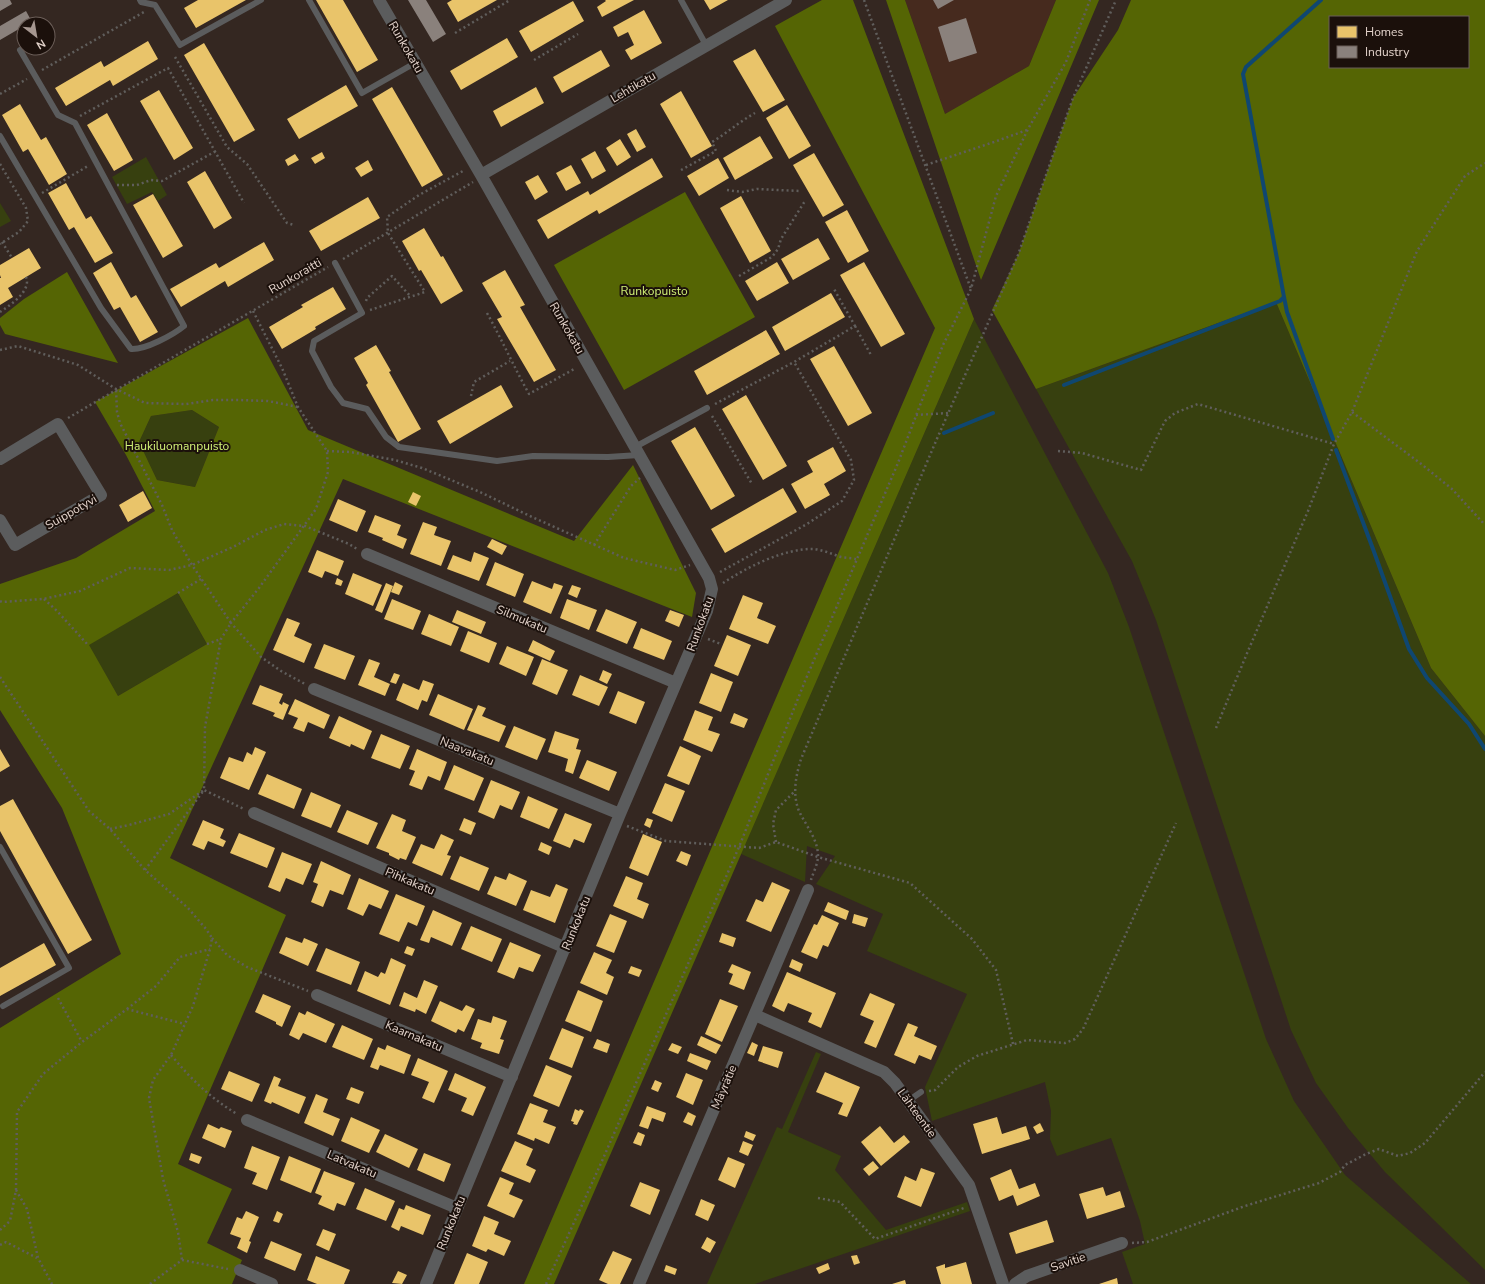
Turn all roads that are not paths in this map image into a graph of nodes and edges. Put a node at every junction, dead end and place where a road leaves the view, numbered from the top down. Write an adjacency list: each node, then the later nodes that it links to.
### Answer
1 (140, 0): 2 (lane)
2 (261, 0)
3 (309, 0): 9 (lane)
4 (379, 0): 9 (street, Runkokatu)
5 (681, 0): 7 (lane)
6 (786, 0): 7 (street, Lehtikatu)
7 (706, 45): 11 (street, Lehtikatu)
8 (24, 56): 10 (lane)
9 (415, 63): 11 (street, Runkokatu)
10 (0, 136)
11 (481, 175): 14 (street, Runkokatu)
12 (335, 263): 14 (lane)
13 (707, 408): 14 (lane)
14 (637, 451): 18 (street, Runkokatu)
15 (0, 459): 16 (street, Suippotyvi)
16 (0, 520)
17 (367, 554): 18 (street, Silmukatu)
18 (676, 683): 21 (street, Runkokatu)
19 (314, 688): 21 (street, Naavakatu)
20 (254, 813): 24 (street, Pihkakatu)
21 (619, 818): 24 (street, Runkokatu)
22 (0, 847): 26 (lane)
23 (808, 890): 27 (street, Mäyrätie)
24 (566, 948): 28 (street, Runkokatu)
25 (316, 995): 28 (street, Kaarnakatu)
26 (3, 1006)
27 (755, 1015): 30 (street, Lähteentie); 37 (street, Mäyrätie)
28 (512, 1077): 32 (street, Runkokatu)
29 (921, 1092): 30 (lane)
30 (908, 1100): 38 (street, Lähteentie)
31 (247, 1120): 32 (street, Latvakatu)
32 (456, 1208): 36 (street, Runkokatu)
33 (1122, 1243): 39 (street, Savitie)
34 (240, 1270): 35 (street)
35 (272, 1284)
36 (426, 1284)
37 (639, 1284)
38 (1003, 1284)
39 (1015, 1284)

